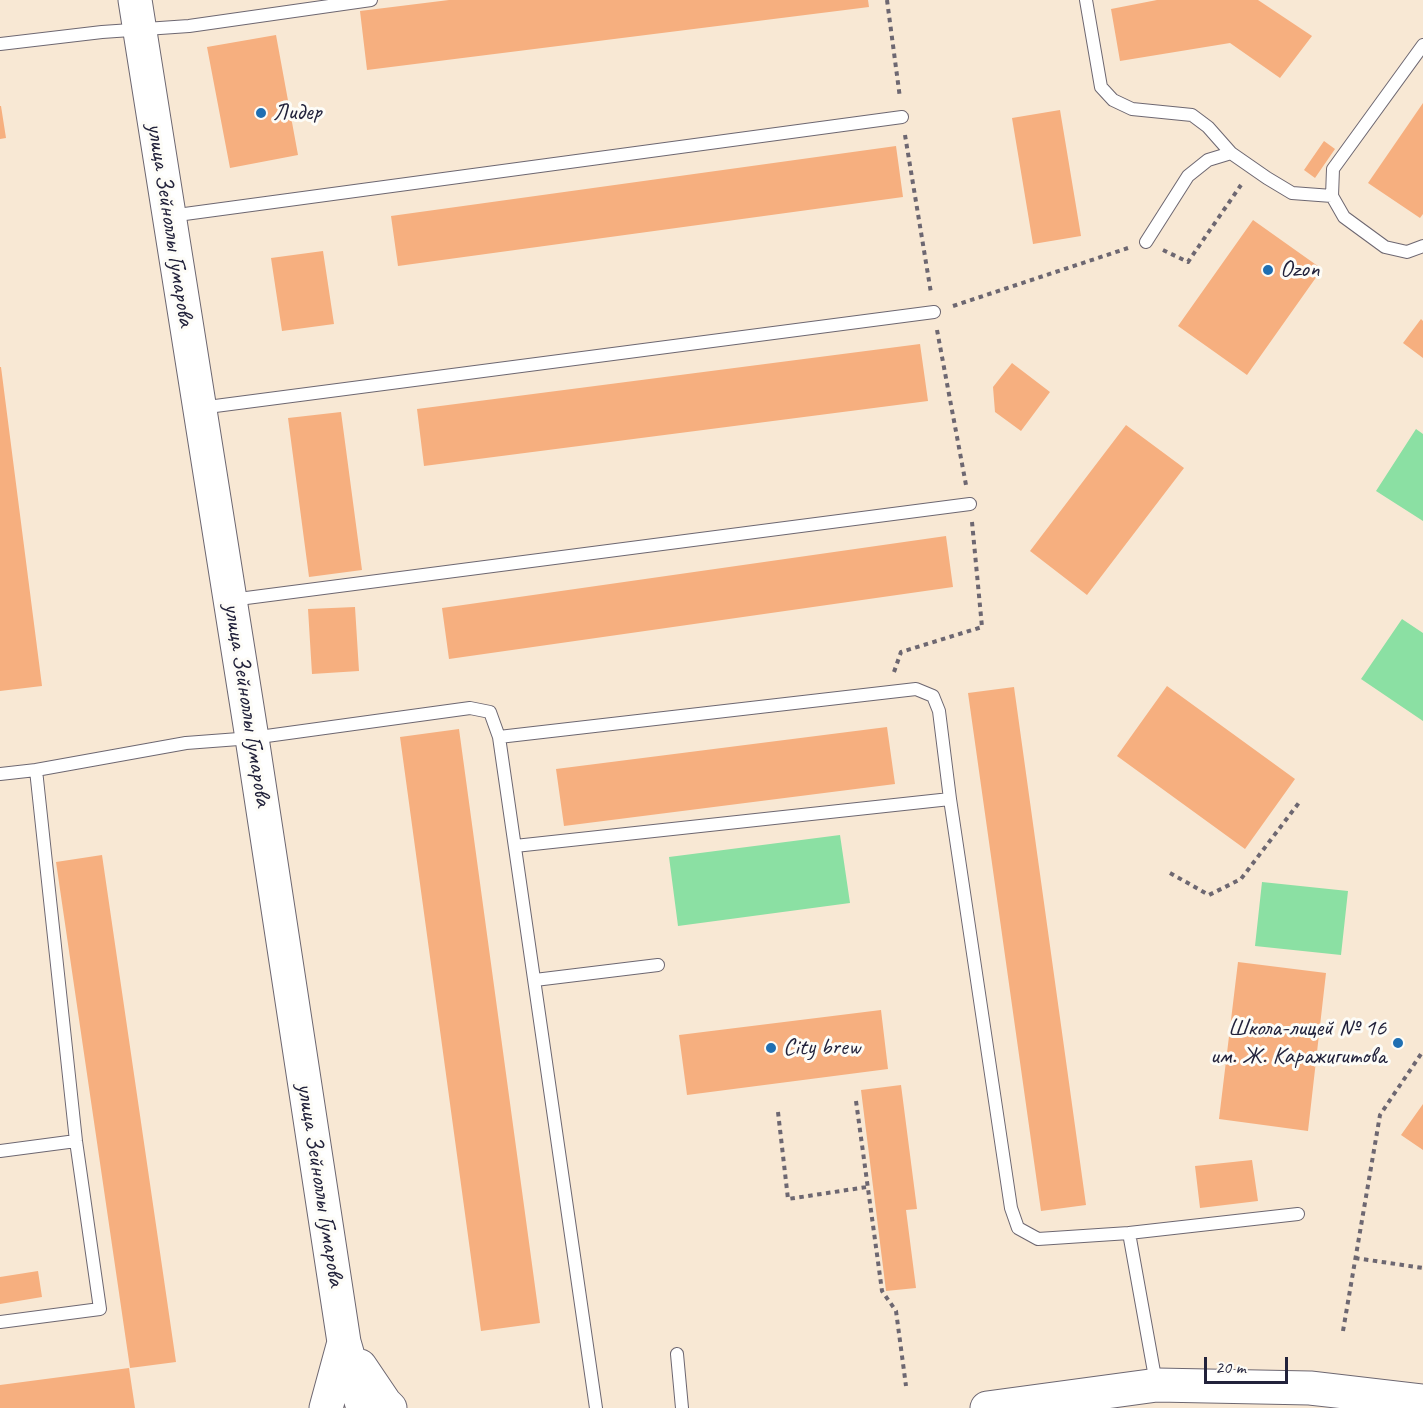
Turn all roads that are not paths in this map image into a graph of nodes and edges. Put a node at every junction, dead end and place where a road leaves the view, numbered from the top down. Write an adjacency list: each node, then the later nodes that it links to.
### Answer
1 (371, 0): 3 (lane)
2 (1086, 0): 7 (lane)
3 (138, 15): 4 (lane); 9 (main road, улица Зейноллы Гумарова)
4 (0, 44)
5 (1423, 45): 8 (lane)
6 (902, 117): 9 (lane)
7 (1231, 153): 8 (lane); 10 (lane)
8 (1332, 196): 11 (lane)
9 (169, 216): 13 (main road, улица Зейноллы Гумарова)
10 (1146, 242)
11 (1423, 246)
12 (934, 312): 13 (lane)
13 (199, 408): 15 (main road, улица Зейноллы Гумарова)
14 (970, 504): 15 (lane)
15 (230, 600): 16 (main road, улица Зейноллы Гумарова)
16 (252, 738): 17 (lane); 18 (lane); 29 (main road, улица Зейноллы Гумарова)
17 (499, 738): 20 (lane); 21 (lane)
18 (36, 770): 19 (lane); 24 (lane)
19 (0, 774)
20 (950, 799): 21 (lane); 27 (lane)
21 (515, 846): 23 (lane)
22 (658, 965): 23 (lane)
23 (535, 980): 36 (lane)
24 (76, 1141): 25 (lane); 28 (lane)
25 (0, 1151)
26 (1298, 1214): 27 (lane)
27 (1129, 1233): 31 (lane)
28 (0, 1322)
29 (344, 1342): 33 (main road); 34 (main road, улица Зейноллы Гумарова); 35 (main road)
30 (677, 1354): 37 (lane)
31 (1157, 1385): 32 (main road); 38 (main road)
32 (1423, 1401)
33 (326, 1408)
34 (363, 1408)
35 (390, 1408)
36 (596, 1408)
37 (682, 1408)
38 (987, 1408)

